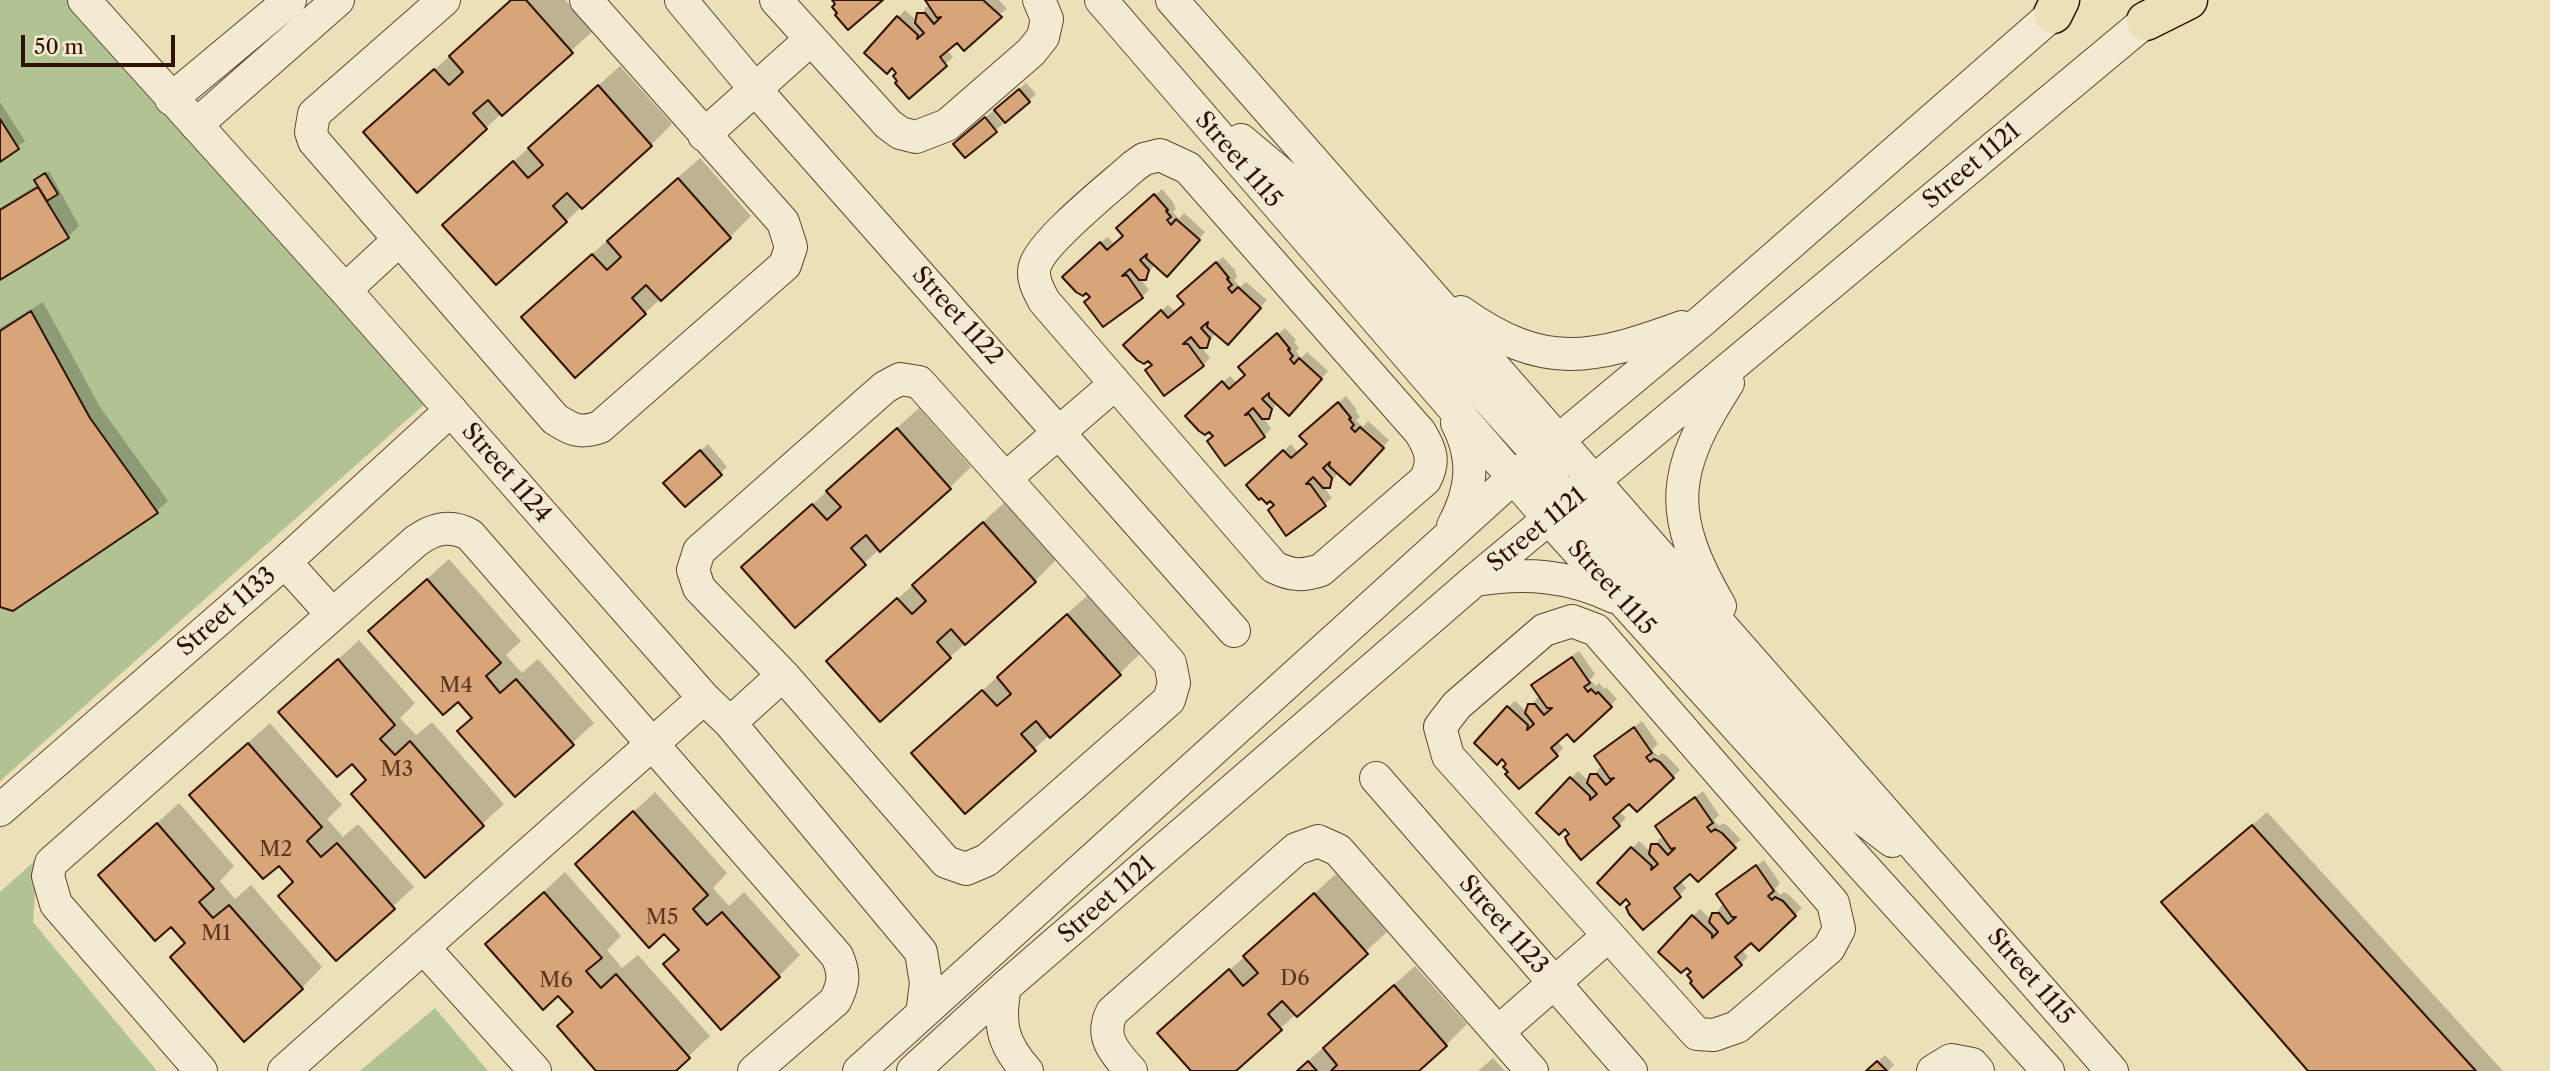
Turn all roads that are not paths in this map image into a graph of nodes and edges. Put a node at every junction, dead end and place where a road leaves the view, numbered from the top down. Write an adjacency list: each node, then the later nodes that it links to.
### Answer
1 (83, 0): 17 (street, Street 1124)
2 (290, 0): 17 (street)
3 (338, 0): 18 (street)
4 (444, 0): 20 (street)
5 (586, 0): 19 (street)
6 (681, 0): 16 (street, Street 1122)
7 (776, 0): 14 (street)
8 (1039, 0): 14 (street)
9 (1101, 0): 15 (street, Street 1115)
10 (1172, 0): 21 (street)
11 (2188, 0): 13 (highway)
12 (2052, 13): 23 (street, Street 1121)
13 (2147, 20): 24 (street, Street 1121)
14 (810, 40): 16 (street)
15 (1165, 75): 26 (street, Street 1115); 29 (street)
16 (755, 89): 19 (street); 28 (street, Street 1122)
17 (171, 99): 18 (street, Street 1124)
18 (196, 125): 22 (street, Street 1124)
19 (704, 135): 20 (street)
20 (398, 241): 22 (street)
21 (1424, 286): 23 (street); 29 (street)
22 (345, 290): 27 (street, Street 1124)
23 (1703, 320): 29 (street, Street 1121)
24 (1746, 355): 32 (street, Street 1121); 39 (street)
25 (1115, 384): 25 (street); 28 (street)
26 (1440, 395): 31 (street, Street 1115); 33 (street)
27 (451, 410): 34 (street, Street 1133); 41 (street, Street 1124)
28 (1060, 431): 30 (street); 38 (street, Street 1122)
29 (1548, 449): 31 (street, Street 1121); 32 (street)
30 (1006, 478): 40 (street); 40 (street)
31 (1513, 478): 32 (street, Street 1115); 33 (street, Street 1121)
32 (1572, 501): 35 (street, Street 1121); 36 (street, Street 1115); 39 (street, Street 1115); 46 (street)
33 (1448, 537): 50 (street, Street 1121)
34 (285, 562): 37 (street); 45 (street, Street 1133)
35 (1475, 580): 36 (street); 52 (street, Street 1121)
36 (1622, 600): 68 (street, Street 1115)
37 (331, 612): 43 (street); 57 (street)
38 (1234, 631)
39 (1749, 657): 46 (street, Street 1115)
40 (783, 675): 42 (street)
41 (704, 698): 42 (street, Street 1124); 43 (street)
42 (730, 723): 49 (street, Street 1124)
43 (653, 745): 48 (street); 60 (street)
44 (1376, 778): 51 (street, Street 1123)
45 (0, 810)
46 (1950, 886): 69 (street, Street 1115)
47 (1608, 936): 47 (street); 51 (street)
48 (423, 947): 58 (street); 59 (street)
49 (921, 952): 50 (street); 53 (street)
50 (983, 960): 53 (street, Street 1121)
51 (1554, 983): 54 (street); 65 (street, Street 1123)
52 (1005, 987): 55 (street, Street 1121); 56 (street)
53 (922, 1014): 61 (street, Street 1121)
54 (1498, 1032): 63 (street); 64 (street)
55 (947, 1038): 56 (street); 62 (street, Street 1121)
56 (1019, 1062)
57 (201, 1071)
58 (284, 1071)
59 (535, 1071)
60 (754, 1071)
61 (859, 1071)
62 (913, 1071)
63 (1131, 1071)
64 (1532, 1071)
65 (1631, 1071)
66 (1933, 1071): 67 (street)
67 (1978, 1071)
68 (2048, 1071)
69 (2112, 1071)

